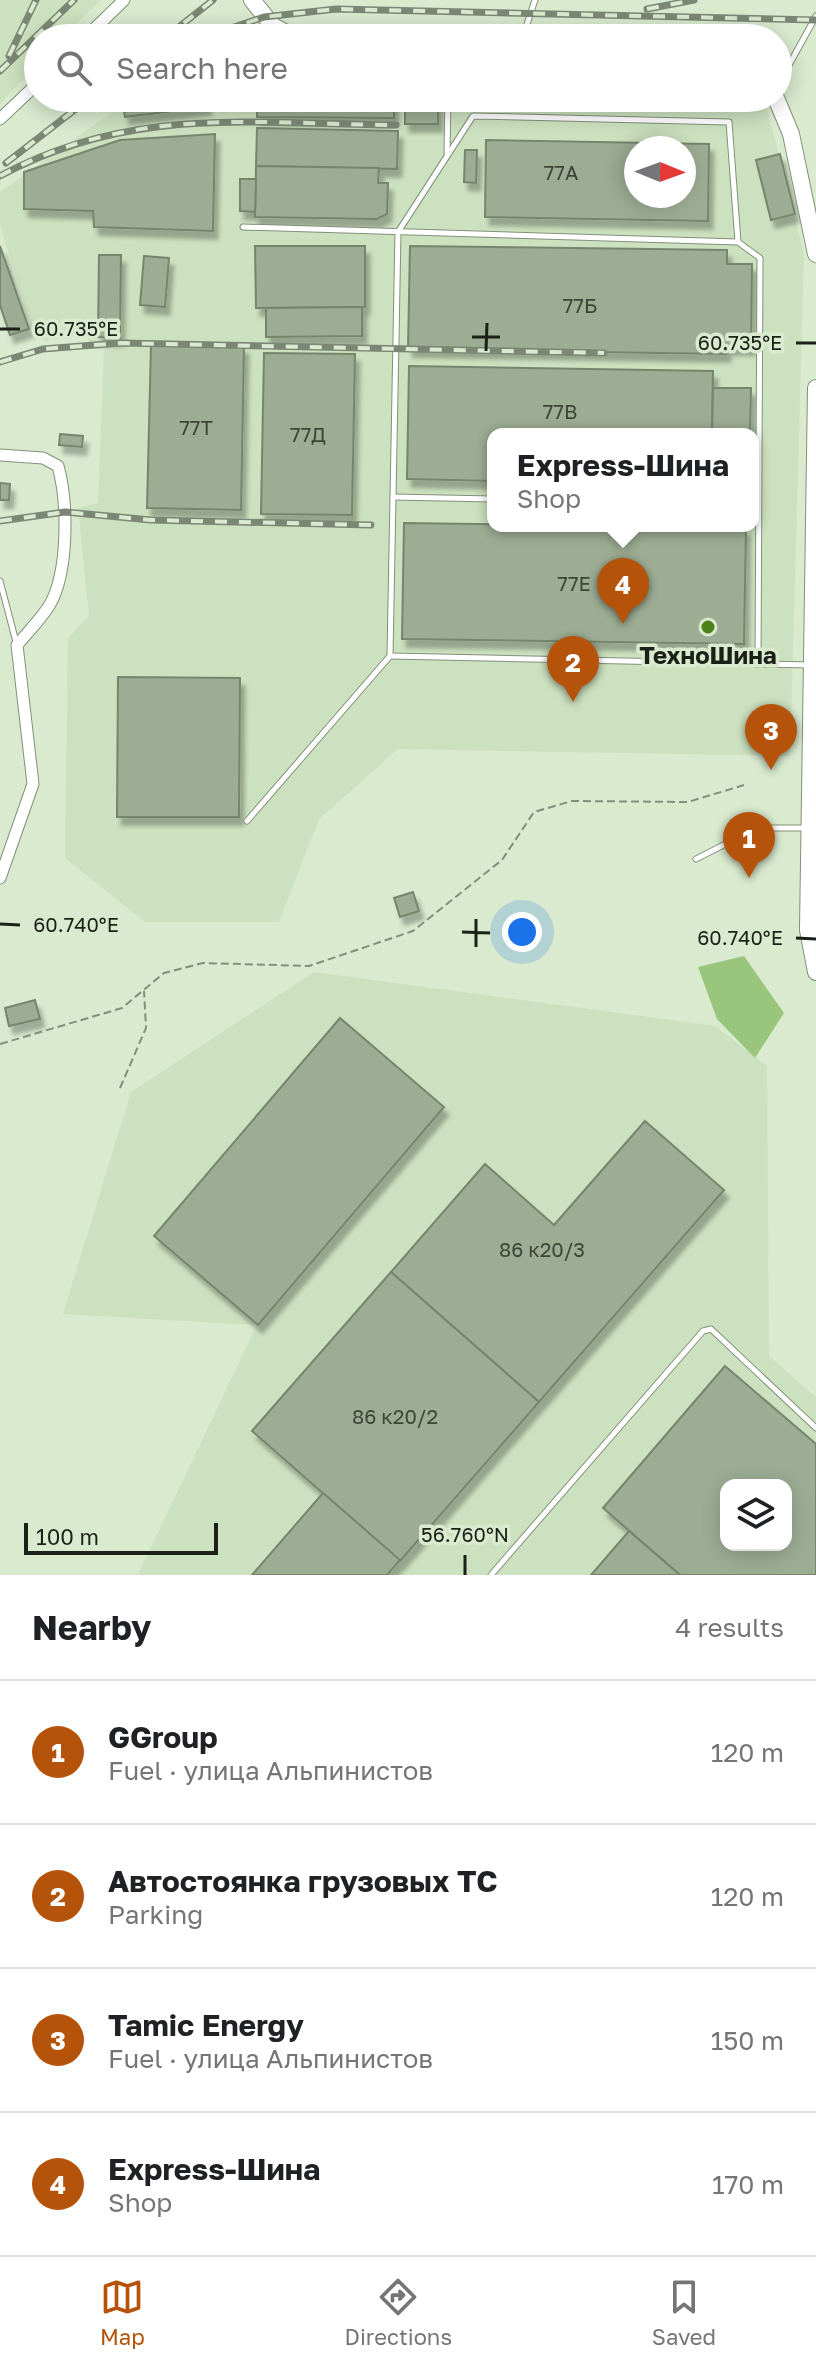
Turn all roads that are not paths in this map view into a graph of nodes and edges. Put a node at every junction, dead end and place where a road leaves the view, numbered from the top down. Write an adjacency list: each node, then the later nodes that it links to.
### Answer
1 (124, 0): 5 (street)
2 (252, 0): 6 (main road)
3 (535, 0): 7 (lane)
4 (816, 16): 8 (lane)
5 (99, 24)
6 (271, 24)
7 (527, 24)
8 (792, 60)
9 (24, 96): 12 (street)
10 (448, 112): 13 (lane)
11 (782, 112): 17 (main road)
12 (0, 119)
13 (447, 156): 15 (lane); 16 (lane)
14 (243, 227): 15 (lane)
15 (398, 232): 16 (lane); 21 (lane)
16 (738, 242): 19 (lane)
17 (816, 254)
18 (816, 388): 23 (main road)
19 (758, 428)
20 (0, 455): 28 (street)
21 (393, 497): 22 (lane); 29 (lane)
22 (487, 499)
23 (815, 508): 25 (main road)
24 (757, 532): 30 (lane)
25 (812, 578): 27 (main road); 31 (main road)
26 (0, 581): 28 (lane)
27 (816, 613)
28 (17, 645): 37 (street)
29 (390, 656): 30 (lane); 34 (lane)
30 (758, 664): 31 (lane)
31 (812, 665): 32 (main road)
32 (814, 705): 35 (main road)
33 (816, 781): 35 (main road)
34 (247, 821)
35 (811, 824): 36 (lane); 38 (main road)
36 (696, 859)
37 (0, 878)
38 (816, 972)
39 (816, 1428): 40 (lane)
40 (491, 1575)

